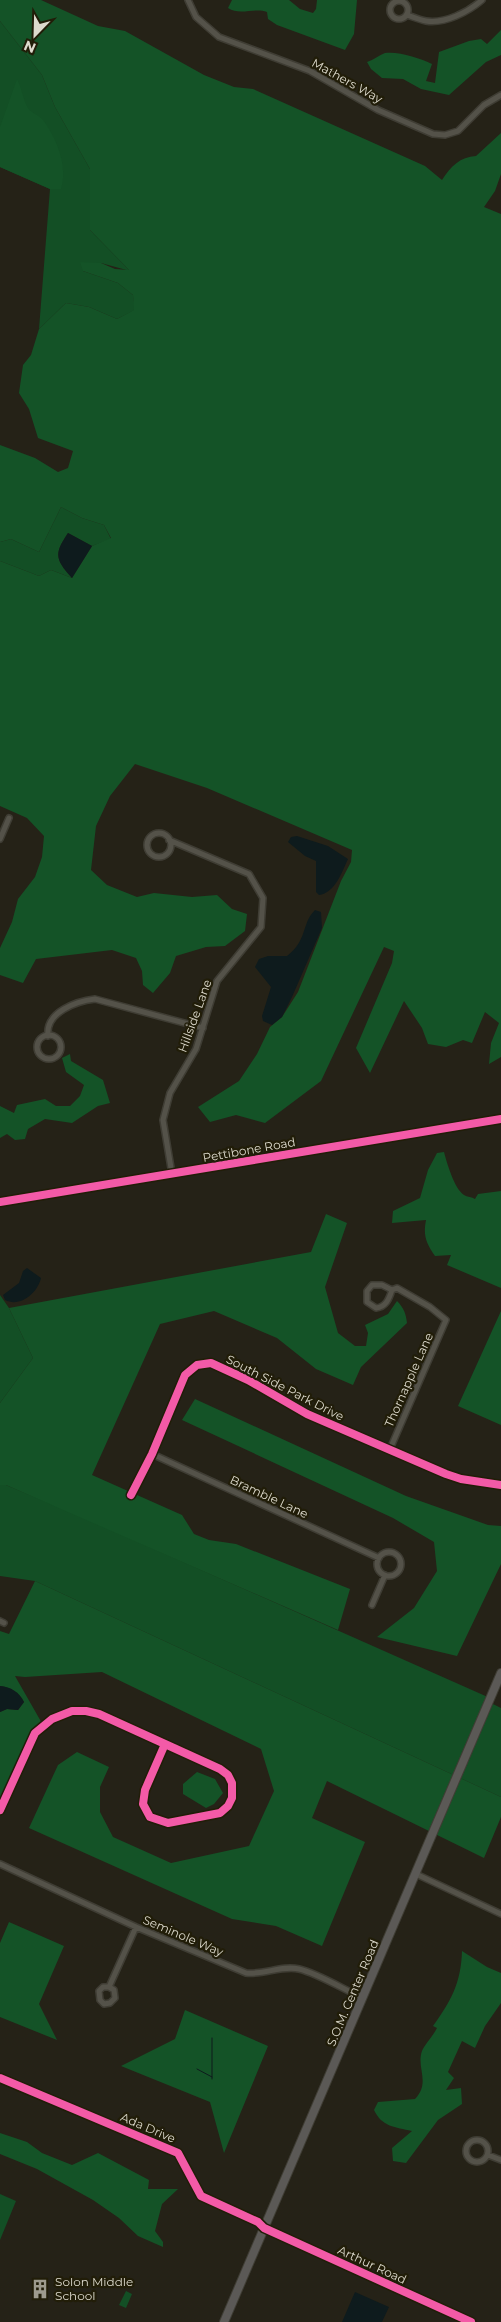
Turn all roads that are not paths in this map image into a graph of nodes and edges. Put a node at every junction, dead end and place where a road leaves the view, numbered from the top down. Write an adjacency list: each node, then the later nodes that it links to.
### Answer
1 (188, 0): 4 (street, Mathers Way)
2 (482, 0): 3 (street)
3 (407, 15)
4 (501, 95)
5 (9, 818): 6 (street)
6 (0, 839)
7 (169, 840): 7 (street, Hillside Lane); 8 (street, Hillside Lane)
8 (203, 1028): 9 (street); 11 (street, Hillside Lane)
9 (48, 1036): 9 (street)
10 (501, 1119): 11 (street, Pettibone Road)
11 (172, 1174): 12 (street, Pettibone Road)
12 (0, 1202)
13 (392, 1290): 13 (street); 14 (street, Thornapple Lane)
14 (390, 1449): 15 (street, South Side Park Drive); 16 (street, South Side Park Drive)
15 (152, 1454): 17 (street, South Side Park Drive); 18 (street, Bramble Lane)
16 (501, 1485)
17 (131, 1495)
18 (379, 1558): 19 (street); 19 (street)
19 (385, 1575): 20 (street)
20 (372, 1605)
21 (501, 1673): 25 (main road, S.O.M. Center Road)
22 (164, 1744): 22 (street); 23 (street)
23 (0, 1810)
24 (0, 1864): 27 (street, Seminole Way)
25 (416, 1874): 26 (street); 29 (main road, S.O.M. Center Road)
26 (501, 1914)
27 (136, 1927): 28 (street); 29 (street, Seminole Way)
28 (109, 1986)
29 (362, 1998): 33 (main road, S.O.M. Center Road)
30 (0, 2078): 33 (street, Ada Drive)
31 (488, 2155): 31 (street); 32 (street)
32 (501, 2160)
33 (264, 2228): 34 (main road, S.O.M. Center Road); 35 (street, Arthur Road)
34 (224, 2322)
35 (471, 2322)

